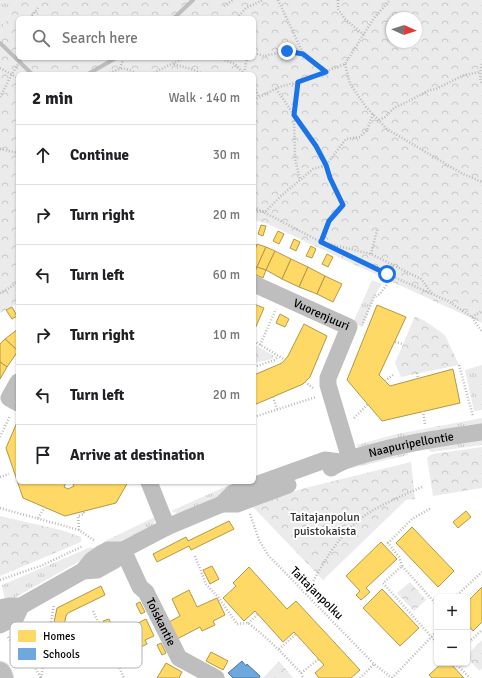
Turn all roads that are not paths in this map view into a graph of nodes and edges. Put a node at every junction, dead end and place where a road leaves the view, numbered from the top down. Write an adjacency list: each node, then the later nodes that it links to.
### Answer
1 (256, 285): 5 (street, Vuorenjuuri)
2 (16, 386): 3 (street)
3 (15, 407)
4 (482, 432): 5 (street, Naapuripellontie)
5 (345, 461): 7 (street, Naapuripellontie)
6 (150, 484): 7 (street)
7 (167, 527): 8 (street, Naapuripellontie)
8 (123, 550): 9 (street, Naapuripellontie); 14 (street, Toiskantie)
9 (21, 606): 10 (street, Naapuripellontie); 11 (street, Naapuripellontie)
10 (0, 608)
11 (4, 631)
12 (0, 673): 13 (main road)
13 (2, 678)
14 (216, 678)

